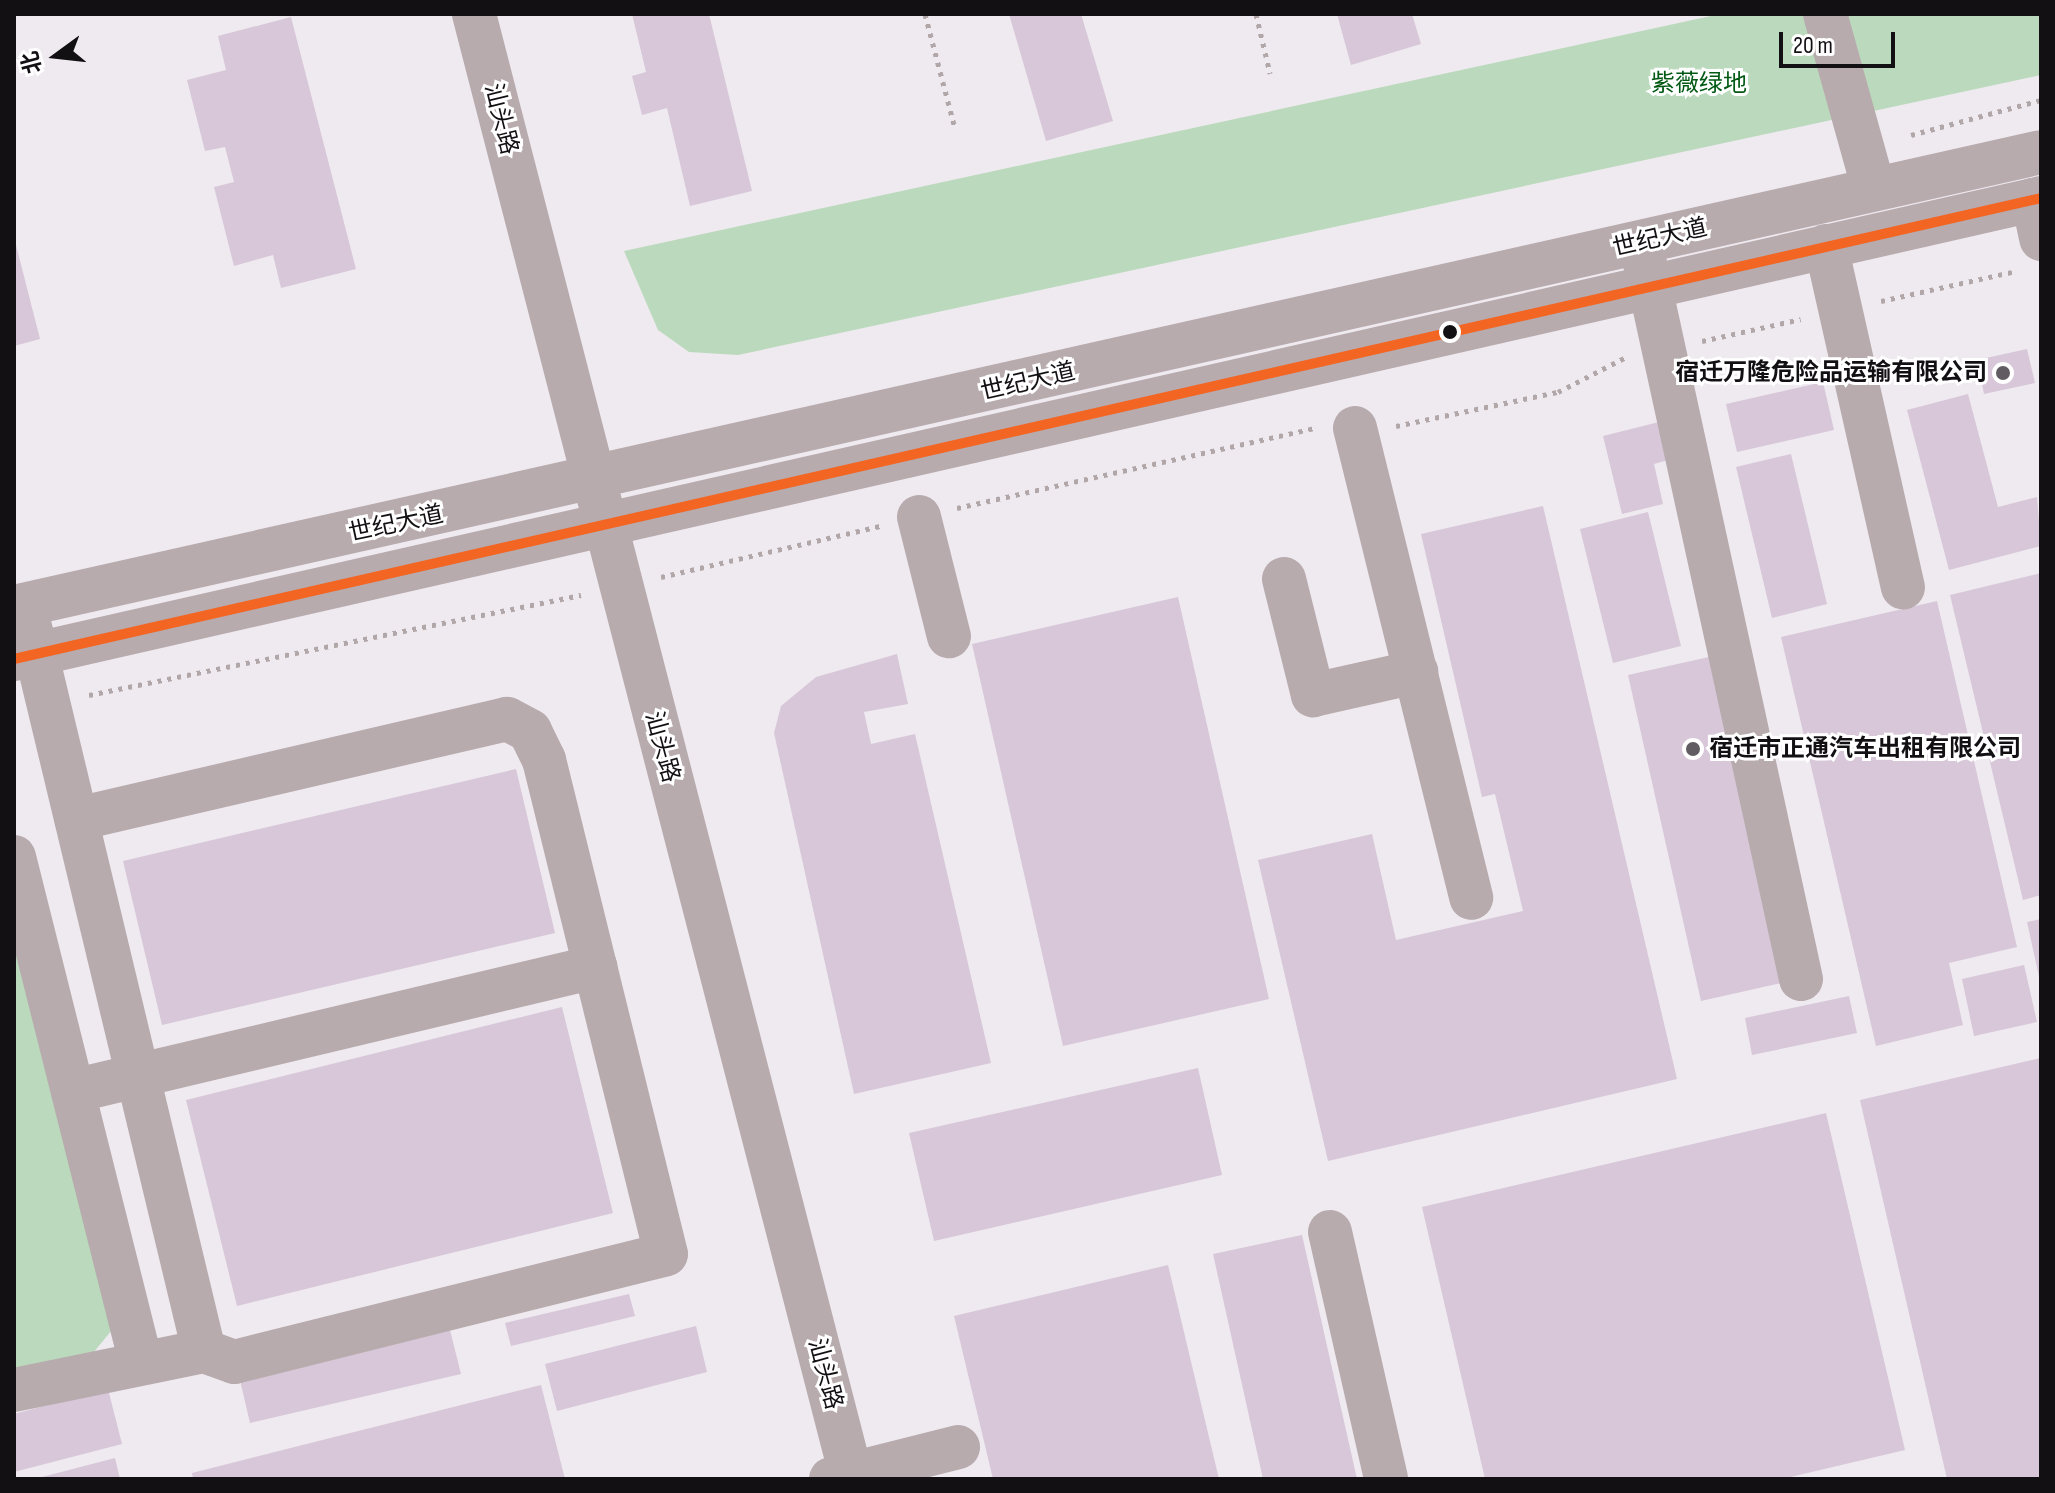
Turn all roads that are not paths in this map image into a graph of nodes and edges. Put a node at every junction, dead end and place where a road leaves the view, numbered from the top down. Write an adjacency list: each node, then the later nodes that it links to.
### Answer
1 (445, 14): 11 (street, 汕头路)
2 (474, 14): 11 (street, 汕头路)
3 (1825, 14): 5 (street)
4 (2041, 152): 5 (street, 世纪大道)
5 (1874, 189): 7 (street, 世纪大道)
6 (2035, 227): 8 (street, 世纪大道)
7 (1640, 243): 9 (street); 11 (street, 世纪大道)
8 (1826, 246): 9 (street, 世纪大道); 15 (street)
9 (1651, 286): 13 (street, 世纪大道); 24 (street)
10 (1355, 428): 19 (street)
11 (579, 484): 13 (street, 汕头路); 16 (street, 世纪大道)
12 (919, 517): 17 (street)
13 (592, 531): 18 (street, 世纪大道); 32 (street, 汕头路)
14 (1284, 579): 19 (street)
15 (1903, 587)
16 (20, 606): 18 (street)
17 (949, 636)
18 (25, 656): 20 (street)
19 (1416, 672): 22 (street)
20 (80, 832): 21 (street); 23 (street); 25 (street)
21 (15, 860): 26 (street)
22 (1471, 898)
23 (595, 967): 25 (street); 28 (street)
24 (1801, 979)
25 (138, 1076): 26 (street); 28 (street)
26 (73, 1091): 29 (street)
27 (1330, 1232): 33 (street)
28 (204, 1351): 29 (street)
29 (140, 1359): 30 (street)
30 (14, 1390)
31 (958, 1447): 32 (street)
32 (839, 1478)
33 (1386, 1479)

